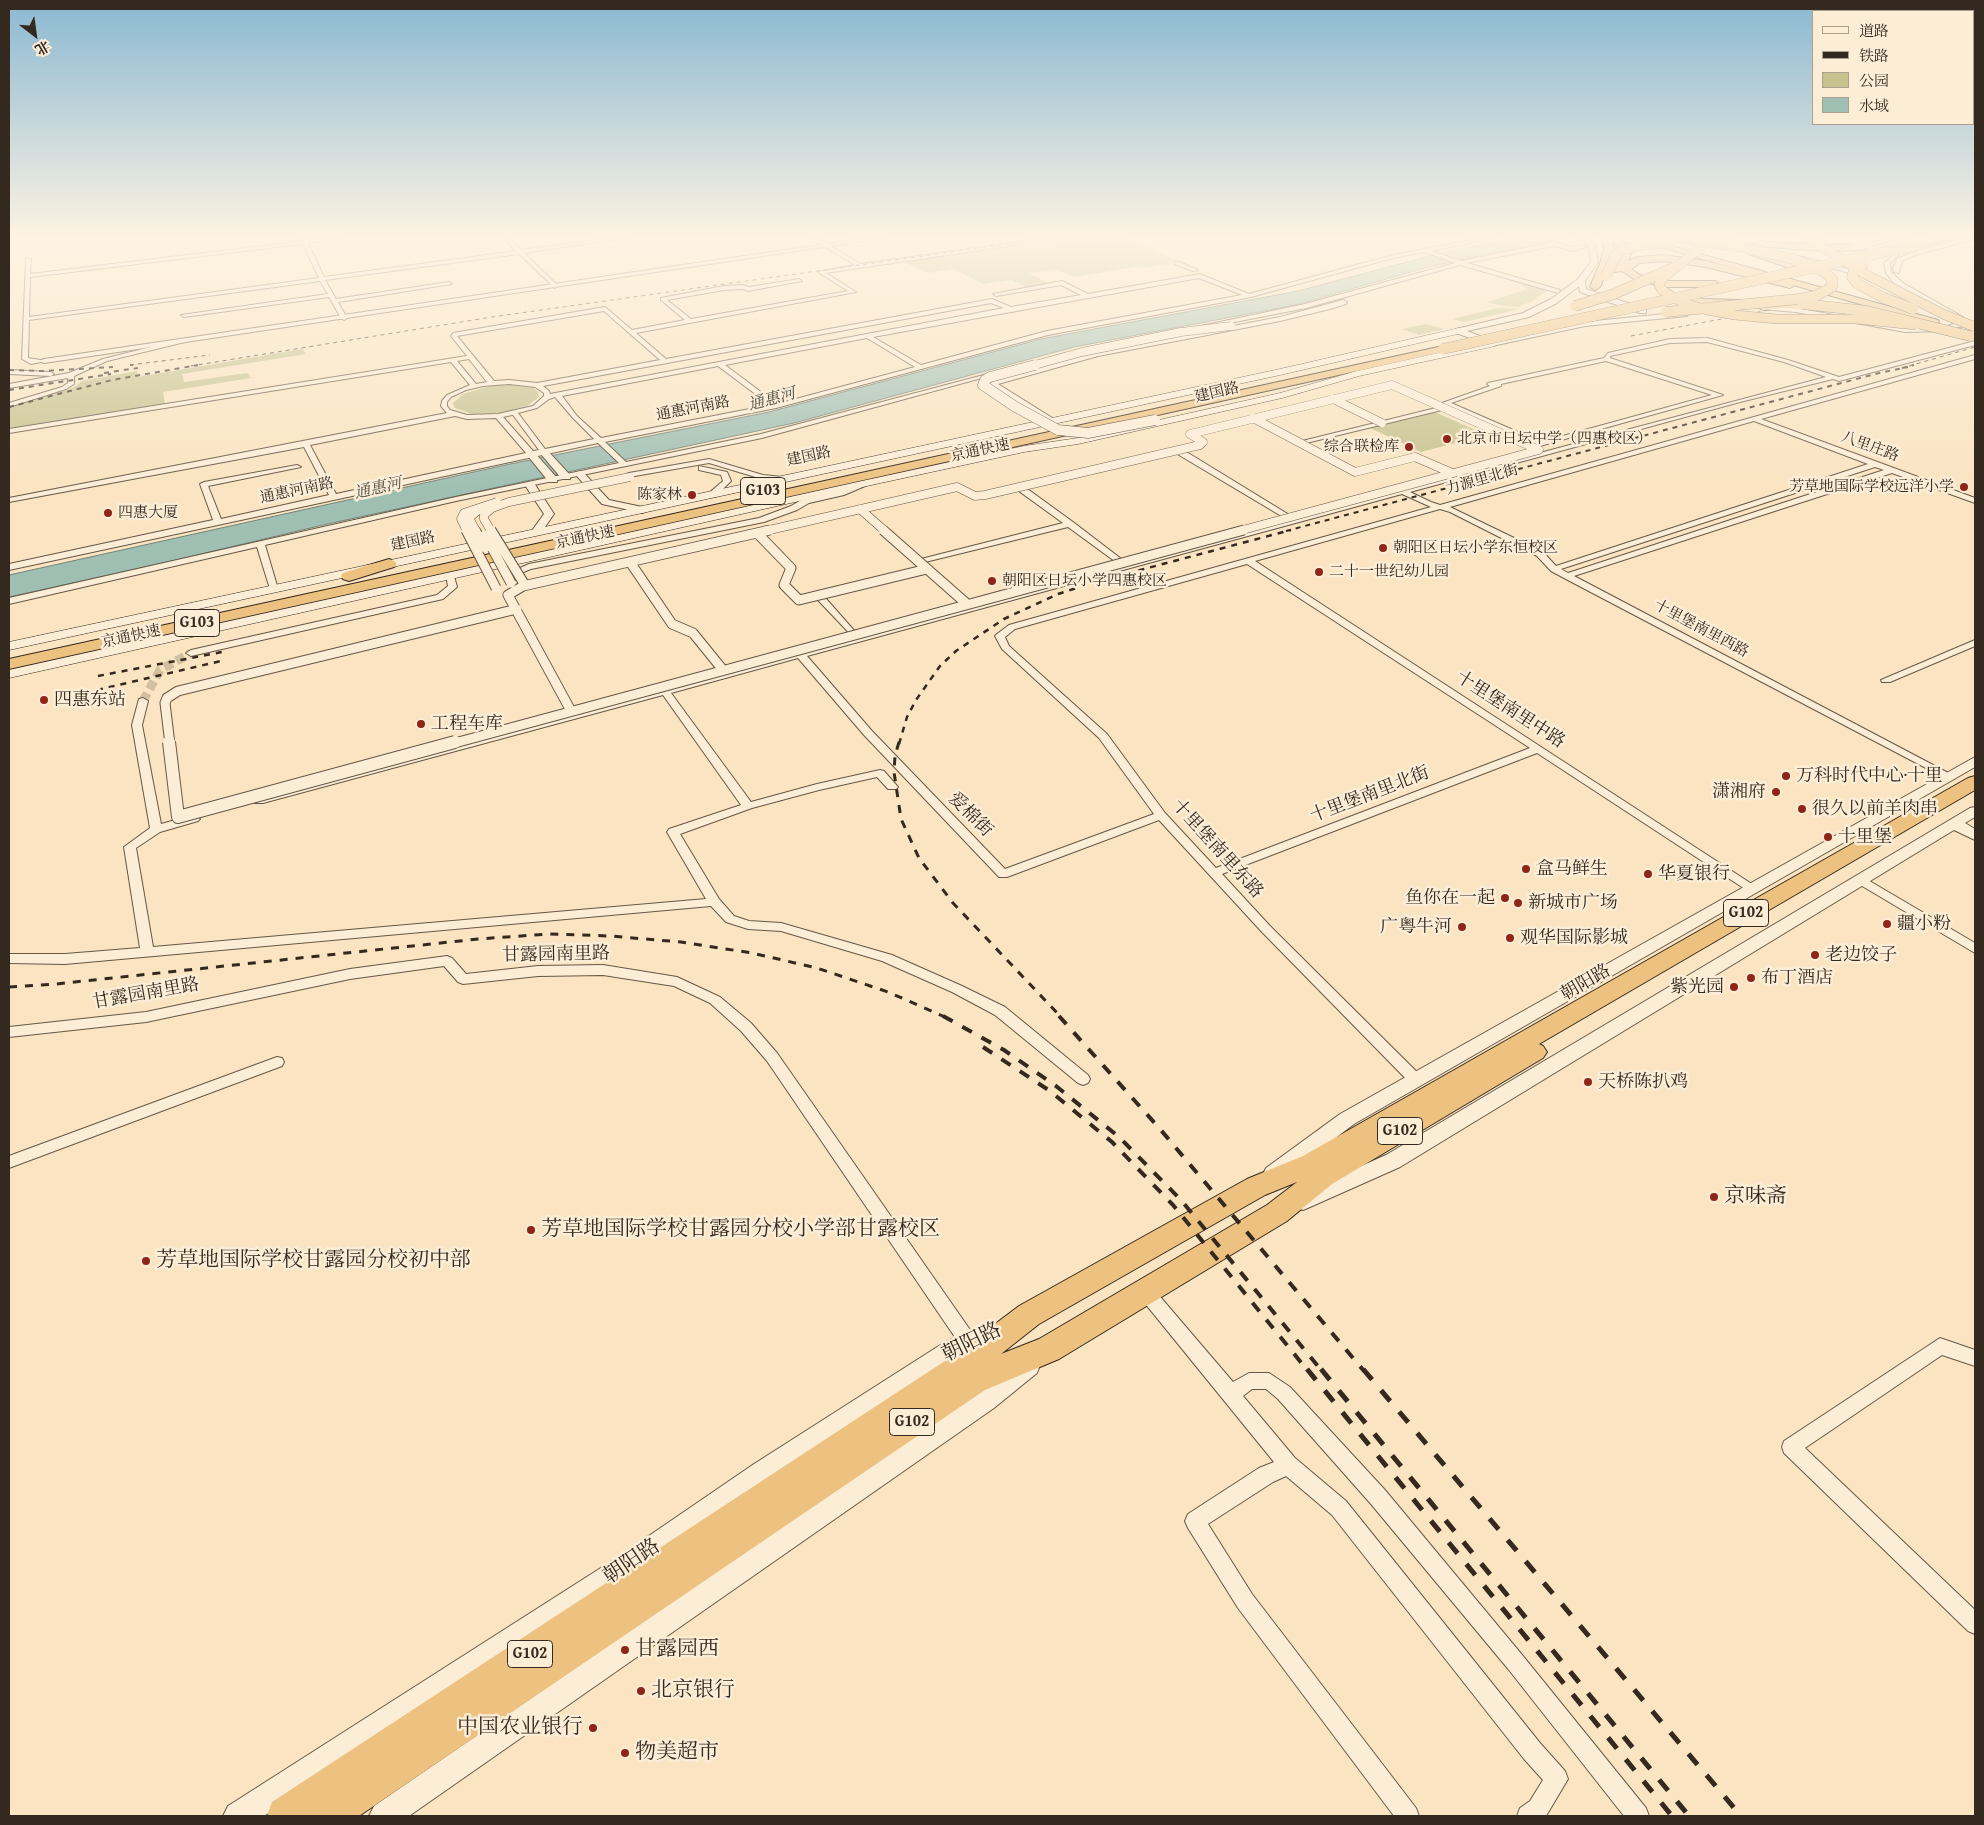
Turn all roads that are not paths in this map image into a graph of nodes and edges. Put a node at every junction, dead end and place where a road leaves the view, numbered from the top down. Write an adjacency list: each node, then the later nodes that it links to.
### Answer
1 (26, 322): 48 (street)
2 (314, 322): 40 (street)
3 (529, 322): 44 (street)
4 (619, 322): 36 (street)
5 (678, 322): 36 (street)
6 (883, 322): 33 (street)
7 (941, 322): 39 (street)
8 (1105, 322): 51 (street, 通惠河南路)
9 (1222, 322): 89 (street)
10 (1249, 322): 32 (street)
11 (1263, 322): 57 (street)
12 (1484, 322): 34 (street)
13 (1501, 322): 34 (street, 建国路)
14 (1505, 322): 42 (highway)
15 (1547, 322): 42 (highway, 京通快速 / G103)
16 (1575, 322): 30 (highway, 京通快速 / G103, bridge)
17 (1589, 322): 30 (highway, bridge)
18 (1604, 322): 30 (street, 建国路)
19 (1856, 322): 31 (street, bridge)
20 (1898, 322): 31 (highway, bridge)
21 (1919, 322): 31 (highway, bridge)
22 (1922, 322): 37 (highway, bridge)
23 (1925, 322): 31 (highway)
24 (1925, 322): 31 (highway)
25 (1931, 322): 31 (highway)
26 (1945, 322): 37 (highway, bridge)
27 (1956, 322): 37 (highway, bridge)
28 (1960, 322): 31 (street)
29 (1963, 322): 37 (main road)
30 (1562, 325): 41 (street, 建国路); 42 (highway, 京通快速 / G103, bridge)
31 (1935, 325): 37 (highway, bridge)
32 (1231, 326): 57 (street); 66 (main road, bridge)
33 (853, 328): 39 (street); 49 (street)
34 (1477, 328): 35 (street, 建国路)
35 (1463, 331): 38 (main road, 建国路); 41 (street)
36 (630, 332): 49 (street)
37 (1975, 334): 56 (street)
38 (1443, 335): 43 (street); 71 (main road, 建国路)
39 (868, 336): 50 (street); 51 (street)
40 (187, 340): 48 (street); 55 (street)
41 (1496, 343): 43 (main road, 建国路)
42 (1437, 347): 61 (highway, 京通快速 / G103); 65 (highway, 京通快速 / G103)
43 (1475, 348): 54 (main road, 建国路)
44 (470, 357): 47 (street); 59 (street)
45 (1607, 357): 56 (street); 60 (street); 68 (street)
46 (1975, 357): 81 (street, 力源里北街)
47 (452, 360): 64 (street); 85 (street)
48 (44, 361)
49 (665, 362): 62 (street)
50 (719, 364): 67 (street); 75 (street)
51 (920, 367): 75 (street, 通惠河南路)
52 (9, 372): 53 (street)
53 (37, 373): 55 (street); 58 (street)
54 (1357, 374): 66 (main road); 90 (main road, 建国路)
55 (71, 375): 58 (street); 74 (street)
56 (1833, 377): 73 (street)
57 (994, 382): 82 (street)
58 (28, 383): 63 (street)
59 (492, 383): 62 (street); 64 (street)
60 (1496, 383): 68 (street); 72 (street)
61 (1287, 384): 66 (highway); 84 (highway, 京通快速 / G103)
62 (537, 385): 69 (street)
63 (9, 386)
64 (474, 386): 77 (street)
65 (1230, 390): 71 (highway); 137 (highway, 京通快速 / G103)
66 (1267, 394)
67 (556, 395): 69 (street); 86 (street)
68 (1720, 395): 73 (street)
69 (547, 397): 78 (street)
70 (1332, 399): 76 (street, bridge); 80 (street, bridge); 83 (street, bridge)
71 (1148, 400): 82 (main road, 建国路)
72 (1434, 401)
73 (1738, 401): 108 (street)
74 (9, 405)
75 (776, 406): 86 (street, 通惠河南路)
76 (1444, 408): 83 (street); 100 (street, bridge)
77 (455, 414): 79 (street); 88 (street)
78 (514, 414): 79 (street); 92 (street)
79 (498, 416): 93 (street)
80 (1253, 418): 87 (street, bridge); 91 (street, bridge)
81 (1754, 419): 95 (street, 八里庄路); 114 (street, 力源里北街)
82 (1051, 421): 103 (main road, 建国路)
83 (1382, 423): 87 (street)
84 (1076, 430): 90 (highway); 133 (highway, 京通快速 / G103)
85 (9, 431)
86 (600, 441): 92 (street, 通惠河南路); 96 (street)
87 (1298, 442): 100 (street, bridge)
88 (306, 444): 110 (street); 111 (street)
89 (710, 447): 94 (street); 96 (street)
90 (1024, 449): 105 (main road, 建国路)
91 (1177, 450): 107 (street, bridge); 117 (street)
92 (544, 452): 93 (street, 通惠河南路); 102 (street)
93 (531, 454): 104 (street); 110 (street, 通惠河南路)
94 (709, 461): 101 (street); 103 (street)
95 (1876, 464): 98 (street, 八里庄路); 130 (street)
96 (625, 465): 99 (street)
97 (297, 467): 118 (street)
98 (1892, 470): 112 (street, 八里庄路); 132 (street)
99 (580, 474): 102 (street); 116 (street)
100 (1452, 474): 117 (street, bridge)
101 (630, 476): 109 (street); 113 (street, bridge)
102 (566, 477): 104 (street)
103 (783, 479): 109 (main road, 建国路)
104 (553, 480): 106 (street)
105 (862, 484): 122 (main road, 建国路); 135 (street)
106 (530, 485): 120 (street); 123 (street)
107 (1020, 487): 115 (street, bridge); 119 (street)
108 (1404, 492): 114 (street, 十里堡南里西路); 147 (street)
109 (712, 495): 116 (main road, 建国路)
110 (334, 497): 118 (street, 通惠河南路)
111 (9, 500)
112 (1975, 501)
113 (495, 505): 134 (street, bridge); 135 (street, bridge); 135 (street, bridge)
114 (1441, 506): 124 (street, 力源里北街); 130 (street, 十里堡南里西路)
115 (860, 509): 121 (street, bridge); 128 (street, bridge)
116 (643, 510): 120 (main road, 建国路)
117 (1288, 518): 126 (street, bridge)
118 (218, 523): 129 (street, 通惠河南路)
119 (1070, 524): 126 (street); 128 (street)
120 (536, 532): 127 (main road, 建国路)
121 (758, 533): 125 (street, bridge); 138 (street, bridge)
122 (605, 541): 131 (main road, 建国路); 133 (highway)
123 (260, 544): 136 (street); 139 (street)
124 (1248, 561): 143 (street, 力源里北街); 156 (street, 十里堡南里中路)
125 (630, 562): 134 (street, bridge); 150 (street, bridge)
126 (1121, 563): 140 (street, bridge)
127 (390, 564): 136 (main road, 建国路); 137 (highway)
128 (923, 565): 138 (street, bridge); 140 (street, bridge)
129 (9, 567)
130 (1554, 569): 132 (street, 十里堡南里西路)
131 (450, 576): 146 (street); 151 (main road, 建国路)
132 (1567, 576): 158 (street, 十里堡南里西路)
133 (386, 582): 149 (highway, 京通快速 / G103)
134 (523, 584): 135 (street, bridge)
135 (505, 585): 141 (street, bridge)
136 (274, 589): 145 (main road, 建国路)
137 (296, 593): 148 (highway, 京通快速 / G103)
138 (818, 595): 142 (street)
139 (9, 601)
140 (967, 604): 142 (street, bridge)
141 (517, 609): 155 (street, bridge); 155 (street, bridge)
142 (854, 635): 150 (street, bridge)
143 (1000, 636): 164 (street, 十里堡南里东路)
144 (1975, 643): 152 (street)
145 (9, 646)
146 (191, 653)
147 (801, 655): 153 (street); 164 (street, 爱棉街)
148 (9, 656)
149 (9, 664)
150 (723, 670): 155 (street, bridge)
151 (9, 674)
152 (1886, 680)
153 (666, 692): 162 (street); 166 (street)
154 (143, 701): 166 (street)
155 (571, 711)
156 (1538, 749): 168 (street, 十里堡南里北街); 170 (street, 十里堡南里中路)
157 (1975, 761): 158 (street, 朝阳路)
158 (1949, 776): 170 (street, 朝阳路)
159 (1975, 782): 176 (highway, 朝阳路 / G102)
160 (892, 787): 162 (street)
161 (1975, 793): 176 (highway, 朝阳路 / G102)
162 (748, 806): 171 (street)
163 (1975, 811): 165 (street, 朝阳路)
164 (1161, 815): 168 (street, 十里堡南里东路)
165 (1955, 824): 167 (street); 169 (street, 朝阳路)
166 (156, 829): 173 (street)
167 (1975, 835)
168 (1214, 873): 179 (street, 十里堡南里东路)
169 (1861, 880): 172 (street); 176 (street, 朝阳路)
170 (1752, 888): 176 (street, 朝阳路)
171 (714, 902): 173 (street); 178 (street)
172 (1975, 948)
173 (146, 952): 174 (street)
174 (9, 959)
175 (9, 1032): 184 (street, 甘露园南里路)
176 (1523, 1050): 179 (street, 朝阳路); 181 (highway, 朝阳路 / G102); 182 (highway, 朝阳路 / G102)
177 (277, 1062): 180 (street)
178 (1083, 1079)
179 (1416, 1080): 181 (street, 朝阳路)
180 (9, 1162)
181 (1256, 1187): 183 (highway, 朝阳路 / G102)
182 (1145, 1291): 186 (street); 188 (highway, 朝阳路 / G102)
183 (1029, 1315): 184 (street, 朝阳路); 188 (highway, 朝阳路 / G102)
184 (969, 1343): 188 (street, 朝阳路)
185 (1975, 1358): 189 (street)
186 (1231, 1394): 187 (street); 196 (street)
187 (1288, 1465): 194 (street); 195 (street)
188 (779, 1502): 190 (street, 朝阳路); 191 (highway, 朝阳路 / G102); 192 (highway, 朝阳路 / G102); 193 (street, 朝阳路)
189 (1975, 1624)
190 (238, 1816)
191 (286, 1816)
192 (326, 1816)
193 (384, 1816)
194 (1408, 1816)
195 (1528, 1816)
196 (1638, 1816)

